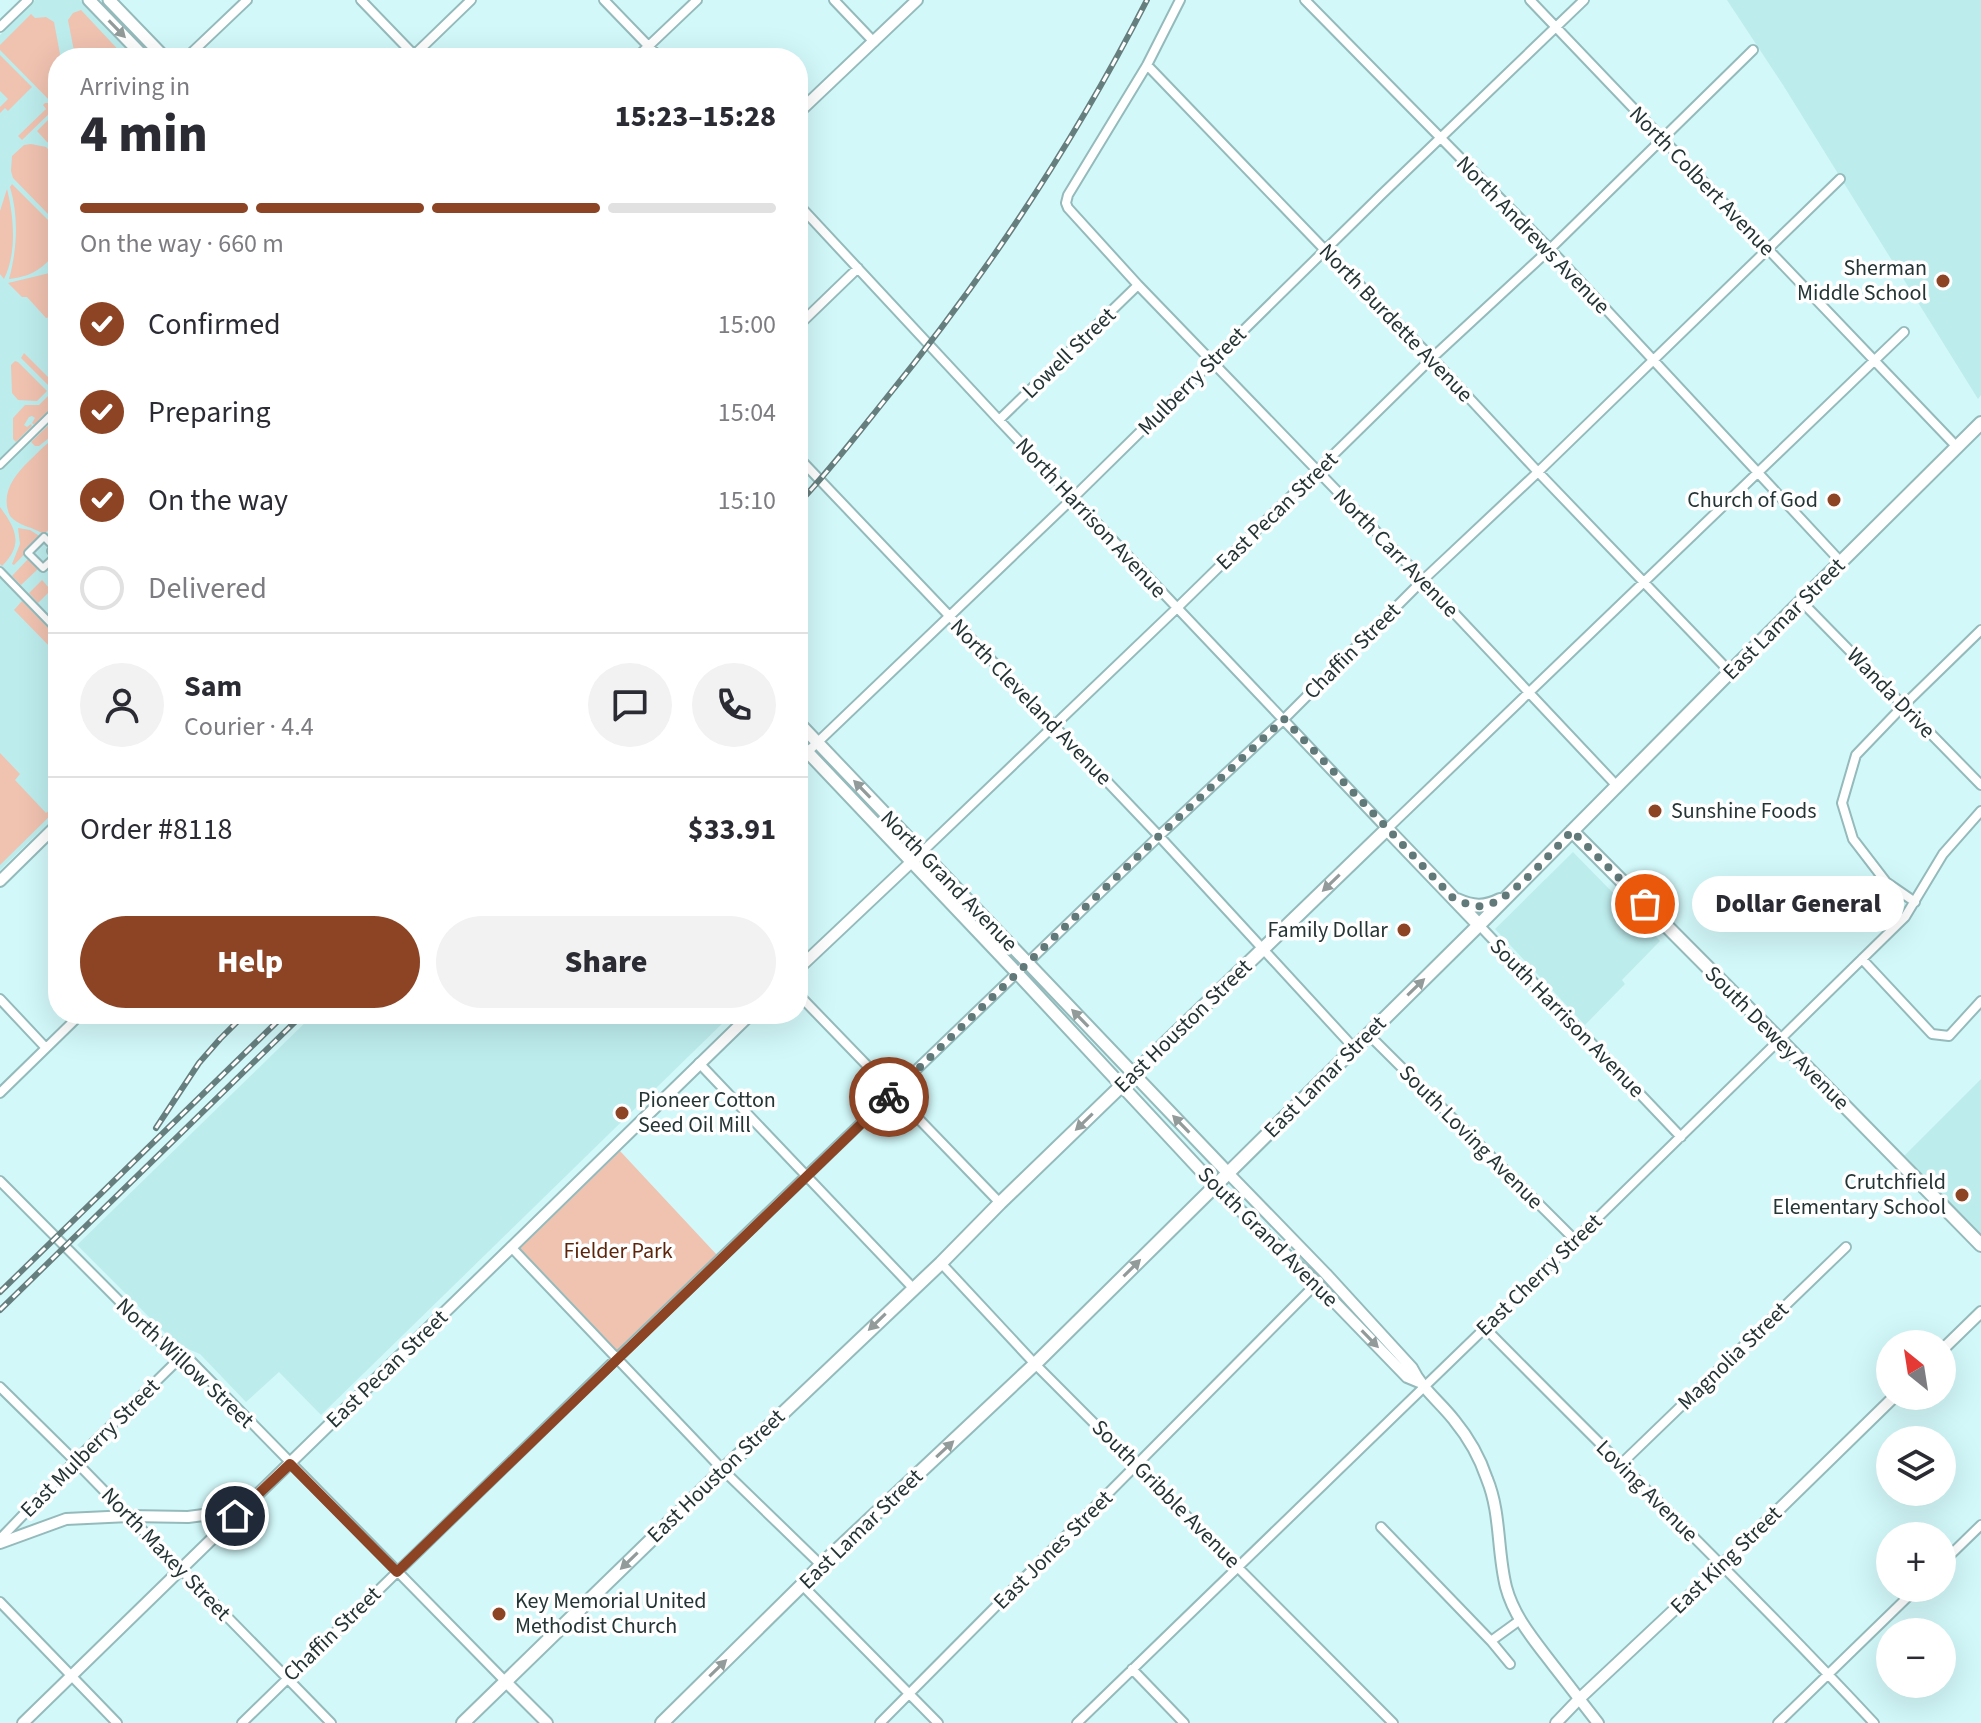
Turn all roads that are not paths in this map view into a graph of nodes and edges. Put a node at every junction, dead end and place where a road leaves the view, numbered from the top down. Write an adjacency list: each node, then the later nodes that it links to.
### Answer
1 (28, 0): 15 (street)
2 (89, 0): 19 (main road, one-way to 19)
3 (109, 0): 20 (main road)
4 (247, 0): 21 (street)
5 (361, 0): 22 (street)
6 (471, 0): 23 (street)
7 (604, 0): 18 (street)
8 (697, 0): 18 (street)
9 (834, 0): 17 (street)
10 (917, 0): 17 (street)
11 (1180, 0): 25 (street)
12 (1305, 0): 27 (street, North Andrews Avenue)
13 (1530, 0): 16 (street, North Colbert Avenue)
14 (1584, 0): 16 (street, Mulberry Street)
15 (0, 27)
16 (1556, 28): 27 (street, Mulberry Street); 28 (street, North Colbert Avenue)
17 (874, 42): 26 (street)
18 (649, 46)
19 (135, 48)
20 (155, 48)
21 (197, 48)
22 (406, 48)
23 (423, 48)
24 (1753, 50): 28 (street, East Pecan Street)
25 (1147, 65): 33 (street, North Burdette Avenue); 35 (street, North Carr Avenue)
26 (808, 104)
27 (1439, 139): 31 (street, North Andrews Avenue); 33 (street, Mulberry Street)
28 (1661, 139): 31 (street, East Pecan Street); 32 (street, North Colbert Avenue)
29 (1840, 179): 32 (street, Chaffin Street)
30 (808, 215): 34 (street, North Harrison Avenue)
31 (1550, 249): 38 (street, East Pecan Street); 41 (street, North Andrews Avenue)
32 (1767, 249): 39 (street, North Colbert Avenue); 41 (street, Chaffin Street)
33 (1325, 250): 38 (street, North Burdette Avenue); 40 (street, Mulberry Street)
34 (858, 268): 36 (street); 43 (street, North Harrison Avenue)
35 (1138, 285): 40 (street, North Carr Avenue); 43 (street, Lowell Street)
36 (808, 316)
37 (1904, 332): 39 (street, East Houston Street)
38 (1432, 358): 48 (street, East Pecan Street); 49 (street, North Burdette Avenue)
39 (1874, 360): 45 (street, North Colbert Avenue); 50 (street, East Houston Street)
40 (1211, 361): 48 (street, North Carr Avenue); 51 (street, Mulberry Street)
41 (1653, 361): 49 (street, Chaffin Street); 50 (street, North Andrews Avenue)
42 (48, 418): 46 (street)
43 (999, 420): 51 (street, North Harrison Avenue)
44 (1981, 423): 45 (main road, East Lamar Street)
45 (1957, 447): 54 (main road, East Lamar Street)
46 (0, 465)
47 (808, 468): 61 (street, North Cleveland Avenue)
48 (1317, 471): 57 (street, North Carr Avenue); 60 (street, East Pecan Street)
49 (1538, 472): 57 (street, Chaffin Street); 58 (street, North Burdette Avenue)
50 (1757, 472): 54 (street, North Andrews Avenue); 58 (street, East Houston Street)
51 (1073, 498): 60 (street, North Harrison Avenue); 61 (street, Mulberry Street)
52 (48, 541): 53 (street)
53 (28, 553): 55 (street)
54 (1841, 562): 59 (main road, East Lamar Street)
55 (48, 563)
56 (0, 571): 62 (street)
57 (1423, 580): 65 (street, North Carr Avenue); 67 (street, Chaffin Street)
58 (1643, 582): 64 (street, North Burdette Avenue); 65 (street, East Houston Street)
59 (1801, 601): 64 (main road, East Lamar Street); 66 (street, Wanda Drive)
60 (1177, 608): 67 (street, North Harrison Avenue); 68 (street, East Pecan Street)
61 (948, 616): 68 (street, North Cleveland Avenue); 70 (street, Mulberry Street)
62 (48, 621)
63 (1981, 630): 66 (street)
64 (1730, 672): 74 (main road, East Lamar Street)
65 (1529, 693): 74 (street, North Carr Avenue); 76 (street, East Houston Street)
66 (1904, 705): 73 (street, Wanda Drive); 85 (street)
67 (1284, 719): 76 (street, North Harrison Avenue); 79 (street, Chaffin Street)
68 (1054, 726): 79 (street, North Cleveland Avenue); 80 (street, East Pecan Street)
69 (808, 733): 70 (main road, North Grand Avenue)
70 (817, 742): 71 (street, Mulberry Street); 80 (main road, North Grand Avenue, one-way to 70)
71 (808, 750)
72 (808, 762): 81 (main road, North Grand Avenue)
73 (1981, 785)
74 (1617, 786): 77 (main road, East Lamar Street)
75 (1981, 811): 85 (street, East Cherry Street)
76 (1387, 829): 84 (main road, South Harrison Avenue); 87 (main road, East Houston Street, one-way to 87)
77 (1572, 831): 83 (main road, East Lamar Street); 98 (main road, South Dewey Avenue)
78 (48, 834): 82 (street)
79 (1159, 836): 87 (street, North Cleveland Avenue); 90 (street, Chaffin Street)
80 (922, 852): 81 (street, East Pecan Street); 90 (main road, North Grand Avenue)
81 (911, 862): 89 (street, East Pecan Street); 91 (main road, North Grand Avenue)
82 (0, 881)
83 (1510, 894): 84 (main road); 86 (main road, East Lamar Street)
84 (1453, 898): 86 (main road, South Harrison Avenue)
85 (1915, 902): 88 (street, East Cherry Street)
86 (1479, 925): 97 (main road, East Lamar Street, one-way to 86); 106 (street, South Harrison Avenue)
87 (1264, 947): 100 (street, North Cleveland Avenue); 102 (main road, East Houston Street)
88 (1862, 959): 93 (street); 98 (street, East Cherry Street)
89 (808, 960)
90 (1028, 963): 91 (street, Chaffin Street); 102 (main road, North Grand Avenue, one-way to 90)
91 (1017, 973): 103 (main road, North Grand Avenue); 104 (street, Chaffin Street)
92 (0, 999): 99 (street)
93 (1981, 1001)
94 (808, 1004): 104 (street)
95 (71, 1024): 99 (street)
96 (740, 1024): 101 (street, East Pecan Street)
97 (1368, 1034): 100 (main road, East Lamar Street); 114 (street, South Loving Avenue)
98 (1780, 1040): 106 (street, East Cherry Street); 115 (main road, South Dewey Avenue)
99 (46, 1048): 105 (street)
100 (1354, 1048): 107 (main road, East Lamar Street)
101 (699, 1063): 108 (street); 116 (street, East Pecan Street)
102 (1134, 1074): 103 (main road, East Houston Street); 107 (main road, South Grand Avenue, one-way to 102)
103 (1122, 1085): 110 (main road, South Grand Avenue); 112 (main road, East Houston Street, one-way to 112)
104 (893, 1092): 108 (street, Chaffin Street); 112 (street)
105 (0, 1093)
106 (1681, 1137): 114 (street, East Cherry Street)
107 (1228, 1173): 110 (main road, East Lamar Street); 111 (street, South Grand Avenue)
108 (807, 1176): 121 (street); 126 (street, Chaffin Street)
109 (0, 1181): 125 (street, North Willow Street)
110 (1215, 1186): 113 (street, South Grand Avenue); 127 (main road, East Lamar Street, one-way to 110)
111 (1250, 1196): 113 (street); 119 (street, South Grand Avenue)
112 (1000, 1203): 118 (main road, East Houston Street)
113 (1238, 1208): 120 (street, South Grand Avenue)
114 (1575, 1240): 123 (street, East Cherry Street)
115 (1981, 1245)
116 (511, 1247): 126 (street); 132 (street, East Pecan Street)
117 (1846, 1247): 133 (street, Magnolia Street)
118 (941, 1263): 121 (main road, East Houston Street); 127 (street, South Gribble Avenue)
119 (1326, 1274): 120 (street, East Jones Street); 128 (street, South Grand Avenue)
120 (1317, 1284): 128 (street, South Grand Avenue, one-way to 128); 134 (street, East Jones Street)
121 (913, 1288): 135 (main road, East Houston Street, one-way to 135)
122 (1981, 1312): 124 (street)
123 (1485, 1328): 128 (street, East Cherry Street); 133 (street, Loving Avenue)
124 (1956, 1336)
125 (181, 1357): 131 (street, East Mulberry Street); 132 (street, North Willow Street)
126 (617, 1358): 135 (street); 146 (street, Chaffin Street)
127 (1035, 1364): 134 (street, South Gribble Avenue); 142 (main road, East Lamar Street, one-way to 127)
128 (1421, 1385): 144 (street, East Cherry Street); 150 (street, South Grand Avenue)
129 (0, 1387): 131 (street, North Maxey Street)
130 (1881, 1410): 143 (street, East King Street)
131 (75, 1461): 137 (street, North Maxey Street); 140 (street, East Mulberry Street)
132 (290, 1464): 136 (street, East Pecan Street); 146 (street, North Willow Street)
133 (1620, 1465): 143 (street, Loving Avenue)
134 (1136, 1466): 144 (street, South Gribble Avenue); 158 (street, East Jones Street)
135 (723, 1470): 142 (street); 157 (main road, East Houston Street, one-way to 157)
136 (252, 1499): 137 (street); 145 (street, East Pecan Street)
137 (129, 1516): 140 (street); 145 (street, North Maxey Street)
138 (1981, 1525): 141 (street)
139 (1381, 1527): 151 (street)
140 (0, 1541)
141 (1956, 1549)
142 (821, 1565): 147 (main road, East Lamar Street)
143 (1722, 1565): 154 (street, Loving Avenue); 159 (street, East King Street)
144 (1238, 1566): 153 (street, East Cherry Street); 171 (street, South Gribble Avenue)
145 (181, 1569): 155 (street, East Pecan Street); 156 (street, North Maxey Street)
146 (397, 1572): 156 (street, Chaffin Street); 157 (street, North Willow Street)
147 (802, 1585): 158 (street); 166 (main road, East Lamar Street, one-way to 147)
148 (0, 1602): 155 (street)
149 (1903, 1602): 154 (street)
150 (1520, 1620): 151 (street); 159 (street, South Grand Avenue)
151 (1491, 1641): 152 (street)
152 (1510, 1664)
153 (1132, 1669): 169 (street, East Cherry Street); 170 (street)
154 (1828, 1674): 174 (street); 175 (street, Loving Avenue)
155 (73, 1676): 160 (street, East Pecan Street); 161 (street)
156 (287, 1678): 162 (street, Chaffin Street); 163 (street, North Maxey Street)
157 (505, 1681): 164 (main road, East Houston Street); 165 (street)
158 (909, 1694): 167 (street, East Jones Street); 168 (street)
159 (1579, 1699): 172 (street, East King Street); 173 (street, South Grand Avenue)
160 (23, 1723)
161 (117, 1723)
162 (242, 1723)
163 (331, 1723)
164 (463, 1723)
165 (547, 1723)
166 (662, 1723)
167 (880, 1723)
168 (938, 1723)
169 (1077, 1723)
170 (1184, 1723)
171 (1393, 1723)
172 (1556, 1723)
173 (1598, 1723)
174 (1778, 1723)
175 (1874, 1723)

